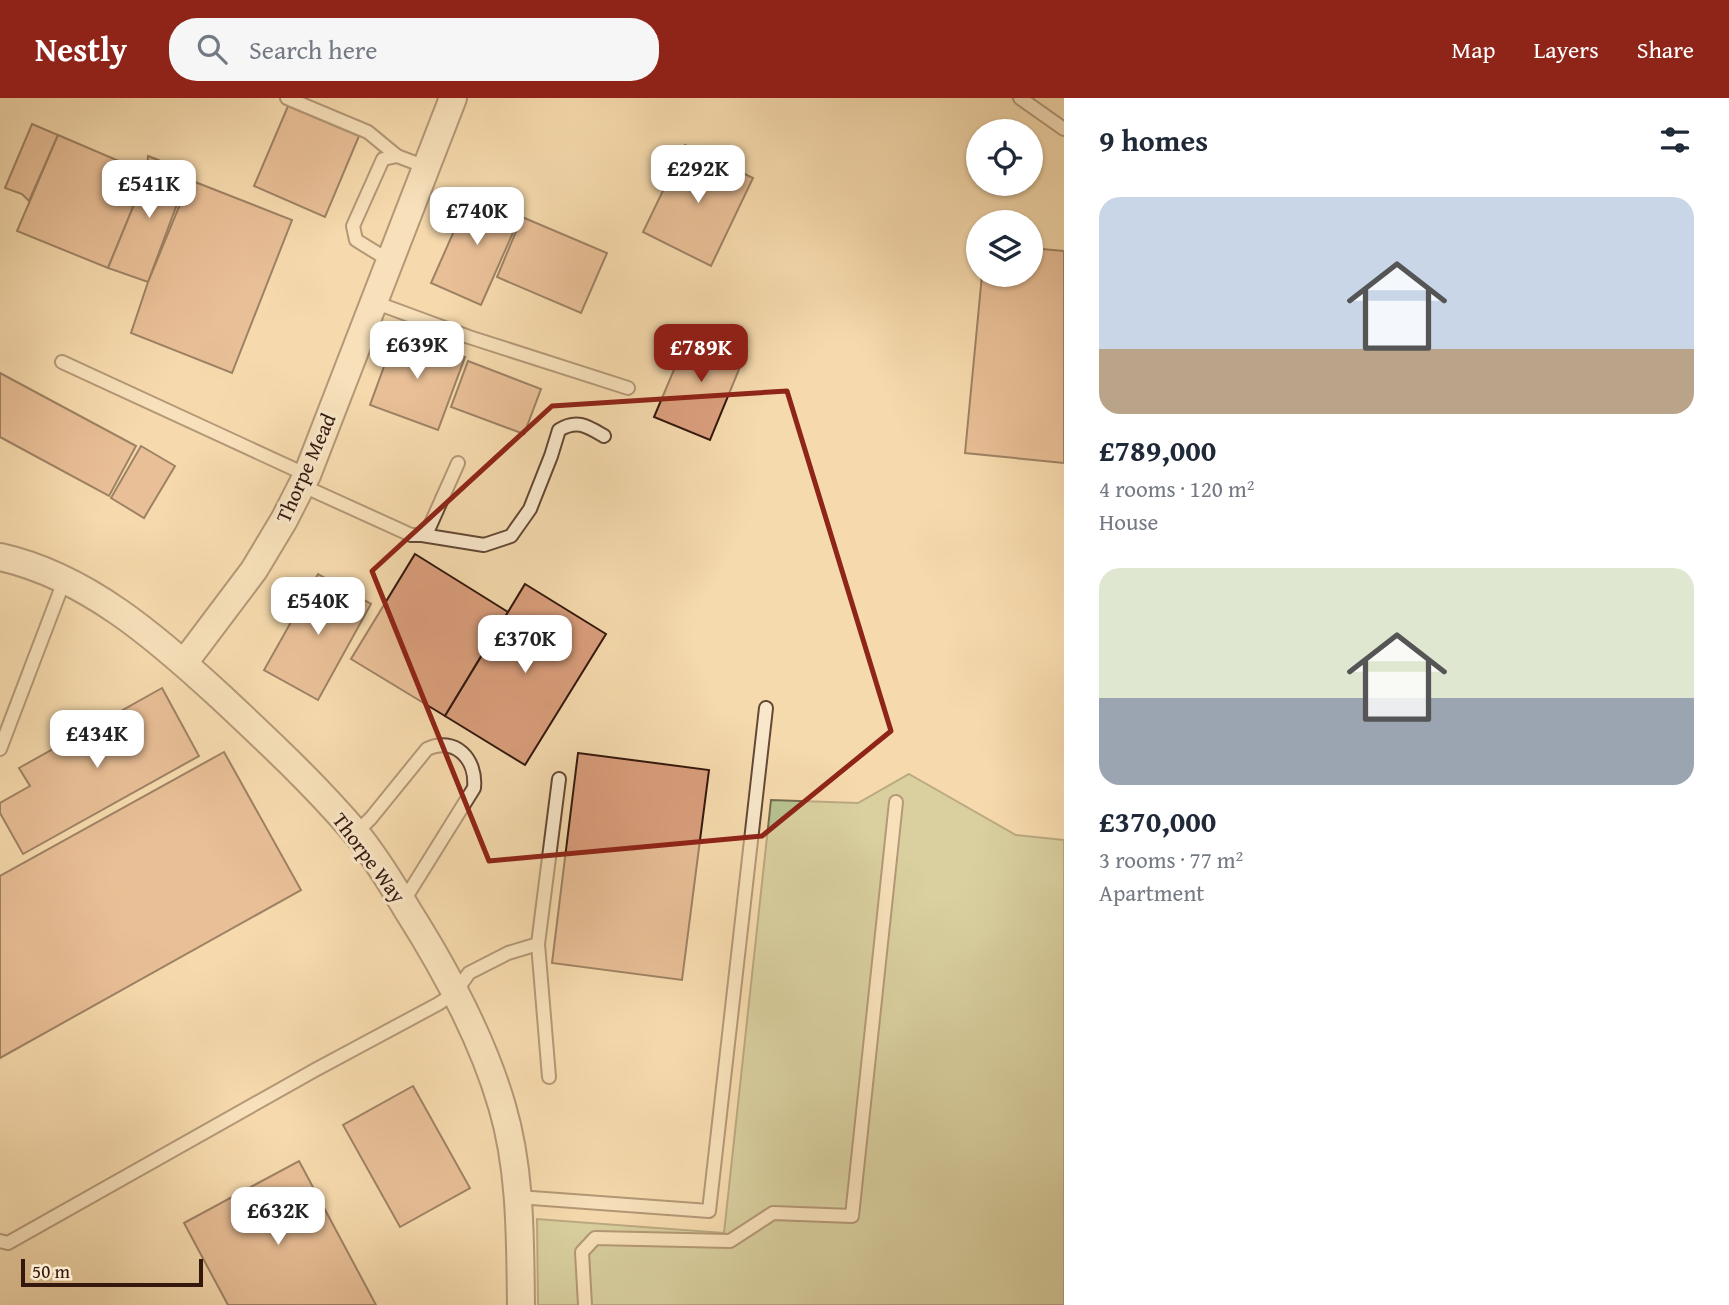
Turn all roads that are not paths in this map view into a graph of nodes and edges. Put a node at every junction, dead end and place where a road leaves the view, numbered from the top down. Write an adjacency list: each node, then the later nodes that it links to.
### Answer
1 (287, 98): 5 (lane)
2 (453, 98): 6 (street, Thorpe Mead)
3 (1020, 98): 4 (lane)
4 (1064, 129)
5 (397, 156): 6 (lane); 7 (lane)
6 (426, 167): 7 (street, Thorpe Mead)
7 (390, 261): 8 (street, Thorpe Mead)
8 (374, 302): 10 (lane); 13 (street, Thorpe Mead)
9 (62, 362): 13 (lane)
10 (628, 388)
11 (604, 436): 14 (lane)
12 (458, 463): 14 (lane)
13 (304, 480): 14 (lane); 17 (street, Thorpe Mead)
14 (422, 535)
15 (0, 557): 16 (street, Thorpe Way)
16 (64, 581): 17 (street, Thorpe Way); 19 (lane)
17 (184, 663): 22 (street, Thorpe Way)
18 (765, 708): 27 (lane)
19 (0, 749)
20 (559, 779): 24 (lane)
21 (896, 802): 30 (lane)
22 (356, 833): 23 (street, Thorpe Way); 23 (lane)
23 (403, 902): 25 (street, Thorpe Way)
24 (538, 944): 25 (lane); 26 (lane)
25 (455, 993): 27 (street, Thorpe Way); 28 (lane)
26 (549, 1077)
27 (519, 1197): 29 (street, Thorpe Way)
28 (0, 1241)
29 (521, 1305)
30 (585, 1305)

